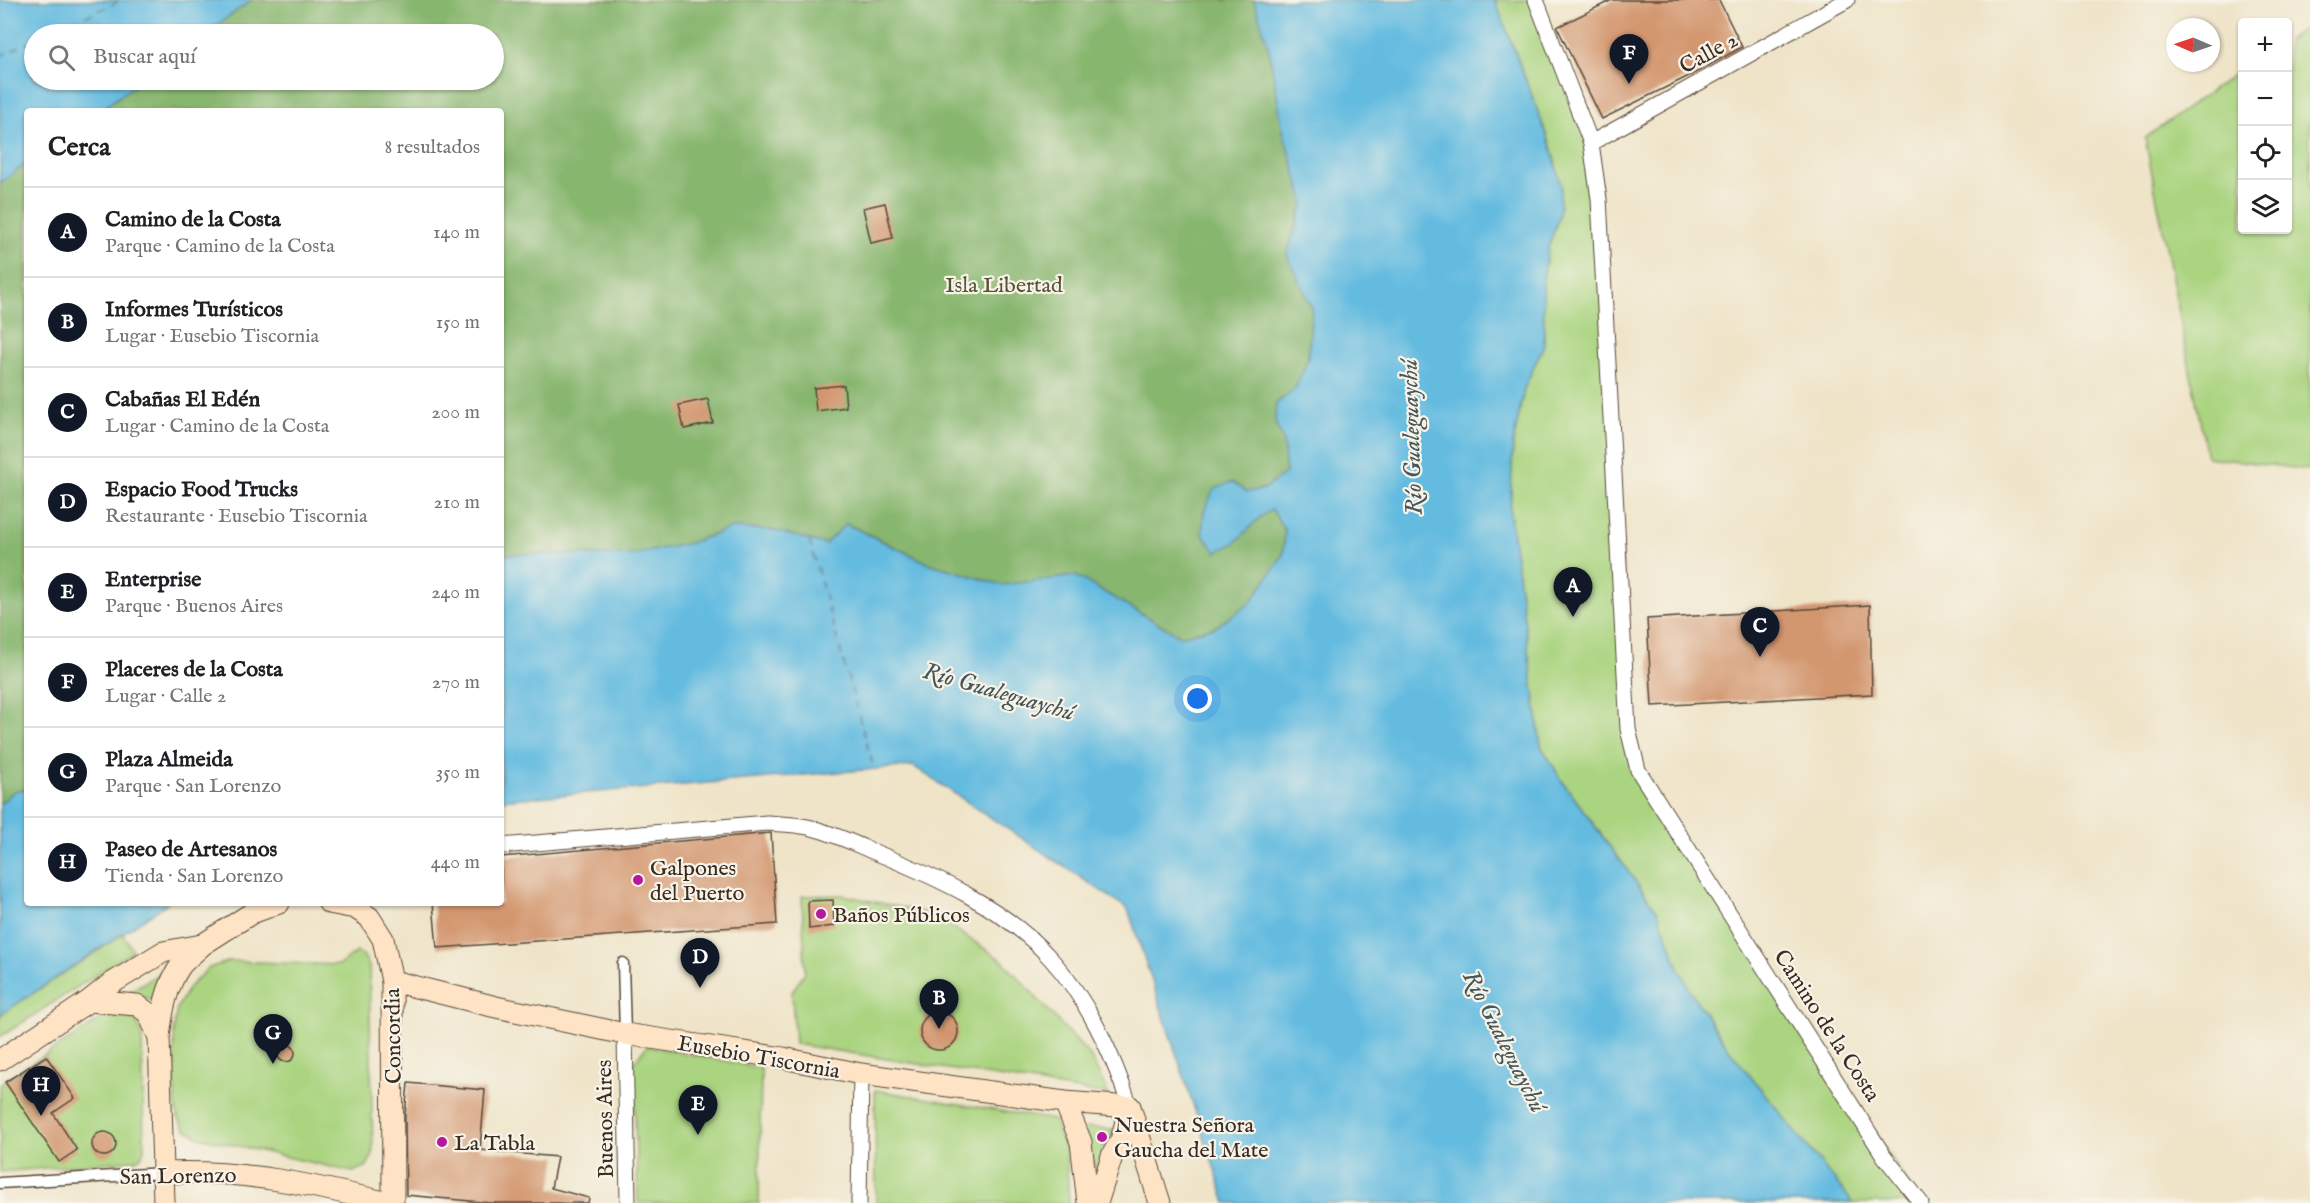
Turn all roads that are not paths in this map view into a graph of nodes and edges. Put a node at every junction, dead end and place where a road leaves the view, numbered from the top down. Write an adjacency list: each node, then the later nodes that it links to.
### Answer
1 (1536, 0): 3 (street, Camino de la Costa)
2 (1847, 0): 3 (street, Calle 2)
3 (1591, 143): 27 (street, Camino de la Costa)
4 (504, 846): 16 (street)
5 (271, 906): 7 (main road)
6 (345, 906): 9 (main road, Concordia)
7 (202, 945): 10 (main road); 12 (main road)
8 (623, 963): 11 (street)
9 (392, 981): 11 (main road, Eusebio Tiscornia); 21 (main road, Concordia)
10 (89, 1001): 12 (main road); 13 (main road)
11 (624, 1034): 14 (main road, Eusebio Tiscornia); 22 (street, Buenos Aires)
12 (159, 1038): 17 (main road)
13 (0, 1060)
14 (861, 1074): 15 (main road, Eusebio Tiscornia); 23 (street)
15 (1065, 1102): 16 (main road, Eusebio Tiscornia); 24 (main road)
16 (1130, 1107): 25 (main road); 26 (main road)
17 (163, 1173): 18 (street, San Lorenzo); 19 (main road); 20 (main road, San Lorenzo)
18 (0, 1184)
19 (164, 1203)
20 (388, 1203)
21 (393, 1203)
22 (628, 1203)
23 (859, 1203)
24 (1088, 1203)
25 (1096, 1203)
26 (1160, 1203)
27 (1921, 1203)

